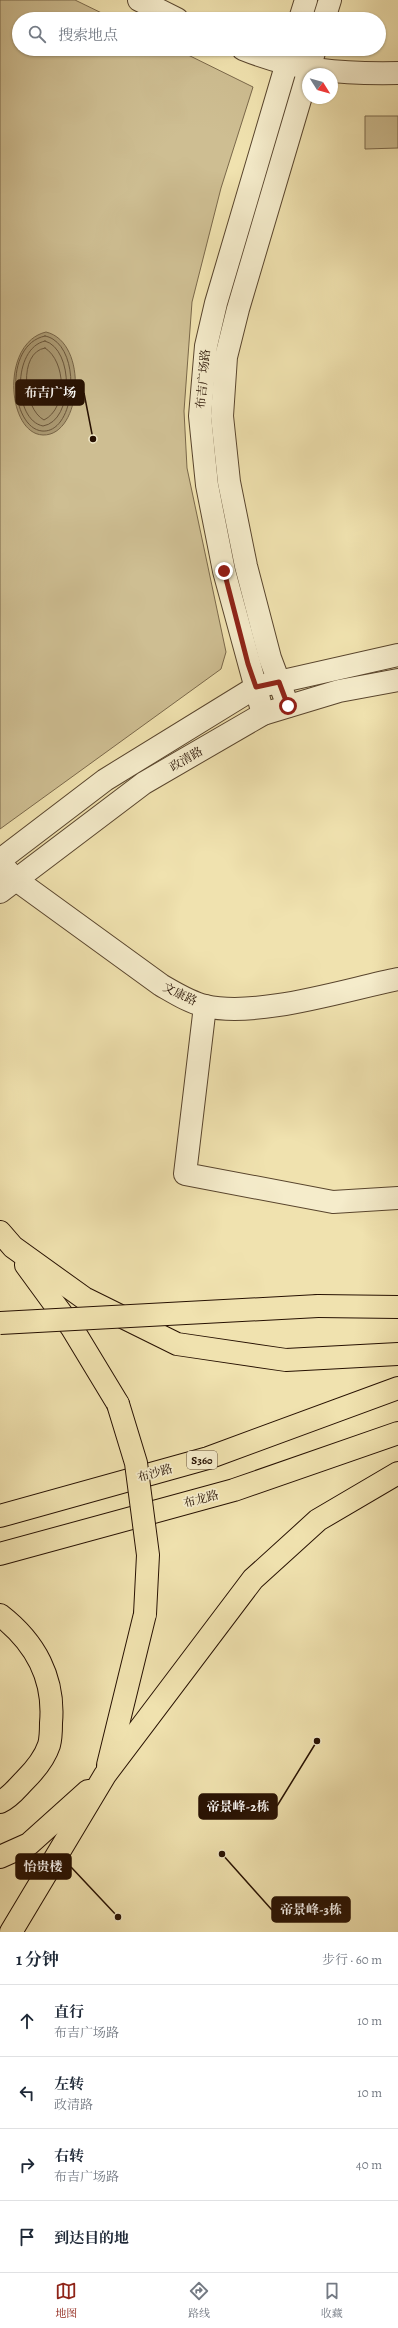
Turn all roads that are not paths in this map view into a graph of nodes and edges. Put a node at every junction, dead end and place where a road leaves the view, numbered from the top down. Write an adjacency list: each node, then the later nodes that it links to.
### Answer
1 (138, 0): 4 (street)
2 (306, 0): 5 (street)
3 (330, 0): 6 (street)
4 (163, 12)
5 (302, 12)
6 (326, 12)
7 (289, 56): 9 (street); 17 (street, 布吉广场路)
8 (313, 56): 10 (street, 布吉广场路)
9 (307, 68)
10 (309, 68)
11 (338, 72): 12 (street)
12 (398, 73)
13 (302, 93): 16 (street, 布吉广场路)
14 (398, 655): 16 (street, 政清路)
15 (398, 680): 18 (street, 政清路)
16 (279, 682): 17 (street, 政清路); 18 (street, 布吉广场路)
17 (256, 687): 19 (street, 布吉广场路); 20 (street, 政清路)
18 (288, 706): 19 (street, 政清路)
19 (263, 714): 22 (street, 政清路)
20 (0, 860)
21 (0, 863): 22 (street, 文康路)
22 (7, 885): 24 (street, 文康路)
23 (398, 978): 24 (street, 文康路)
24 (205, 1006): 25 (street)
25 (398, 1198)
26 (6, 1240): 29 (main road); 36 (main road, bridge)
27 (398, 1307): 28 (main road, bridge)
28 (0, 1323)
29 (398, 1354)
30 (398, 1388): 33 (main road, 布沙路 / S360)
31 (398, 1433): 34 (main road, 布龙路)
32 (398, 1473): 36 (main road)
33 (0, 1516)
34 (0, 1554)
35 (0, 1615): 37 (main road)
36 (105, 1775): 38 (main road); 39 (main road)
37 (0, 1802)
38 (0, 1857)
39 (12, 1932)

